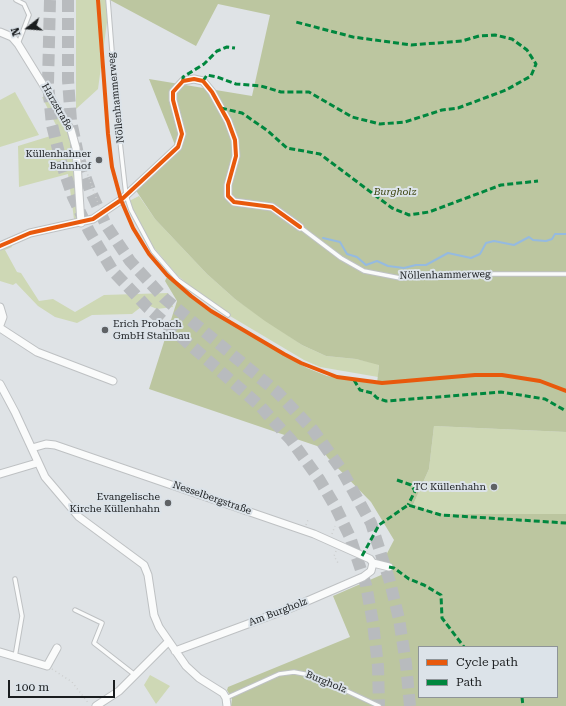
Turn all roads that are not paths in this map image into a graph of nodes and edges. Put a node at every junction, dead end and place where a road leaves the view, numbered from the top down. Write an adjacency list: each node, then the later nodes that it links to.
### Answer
1 (16, 0): 4 (lane)
2 (108, 0): 5 (lane, Nöllenhammerweg)
3 (0, 32): 4 (street, Harzstraße)
4 (18, 44): 6 (street, Harzstraße)
5 (126, 195): 6 (street, Nöllenhammerweg); 7 (street, Nöllenhammerweg); 11 (lane)
6 (81, 223): 8 (street, Nöllenhammerweg)
7 (300, 227): 9 (lane, Nöllenhammerweg)
8 (0, 246)
9 (566, 274)
10 (0, 307): 12 (street)
11 (228, 316)
12 (0, 327): 13 (street)
13 (113, 381)
14 (0, 384): 15 (street)
15 (32, 448): 16 (street); 18 (street, Nesselbergstraße)
16 (37, 463): 17 (street); 22 (street)
17 (0, 474)
18 (373, 563): 19 (street, Nesselbergstraße); 24 (street, Am Burgholz)
19 (389, 567)
20 (15, 579): 26 (lane)
21 (75, 610): 27 (lane)
22 (168, 642): 24 (street); 27 (street)
23 (57, 648): 26 (street)
24 (175, 651): 28 (street)
25 (0, 652): 26 (street)
26 (15, 657)
27 (136, 675): 29 (street)
28 (226, 698): 30 (street); 31 (lane, Burgholz)
29 (96, 706)
30 (228, 706)
31 (379, 706)

